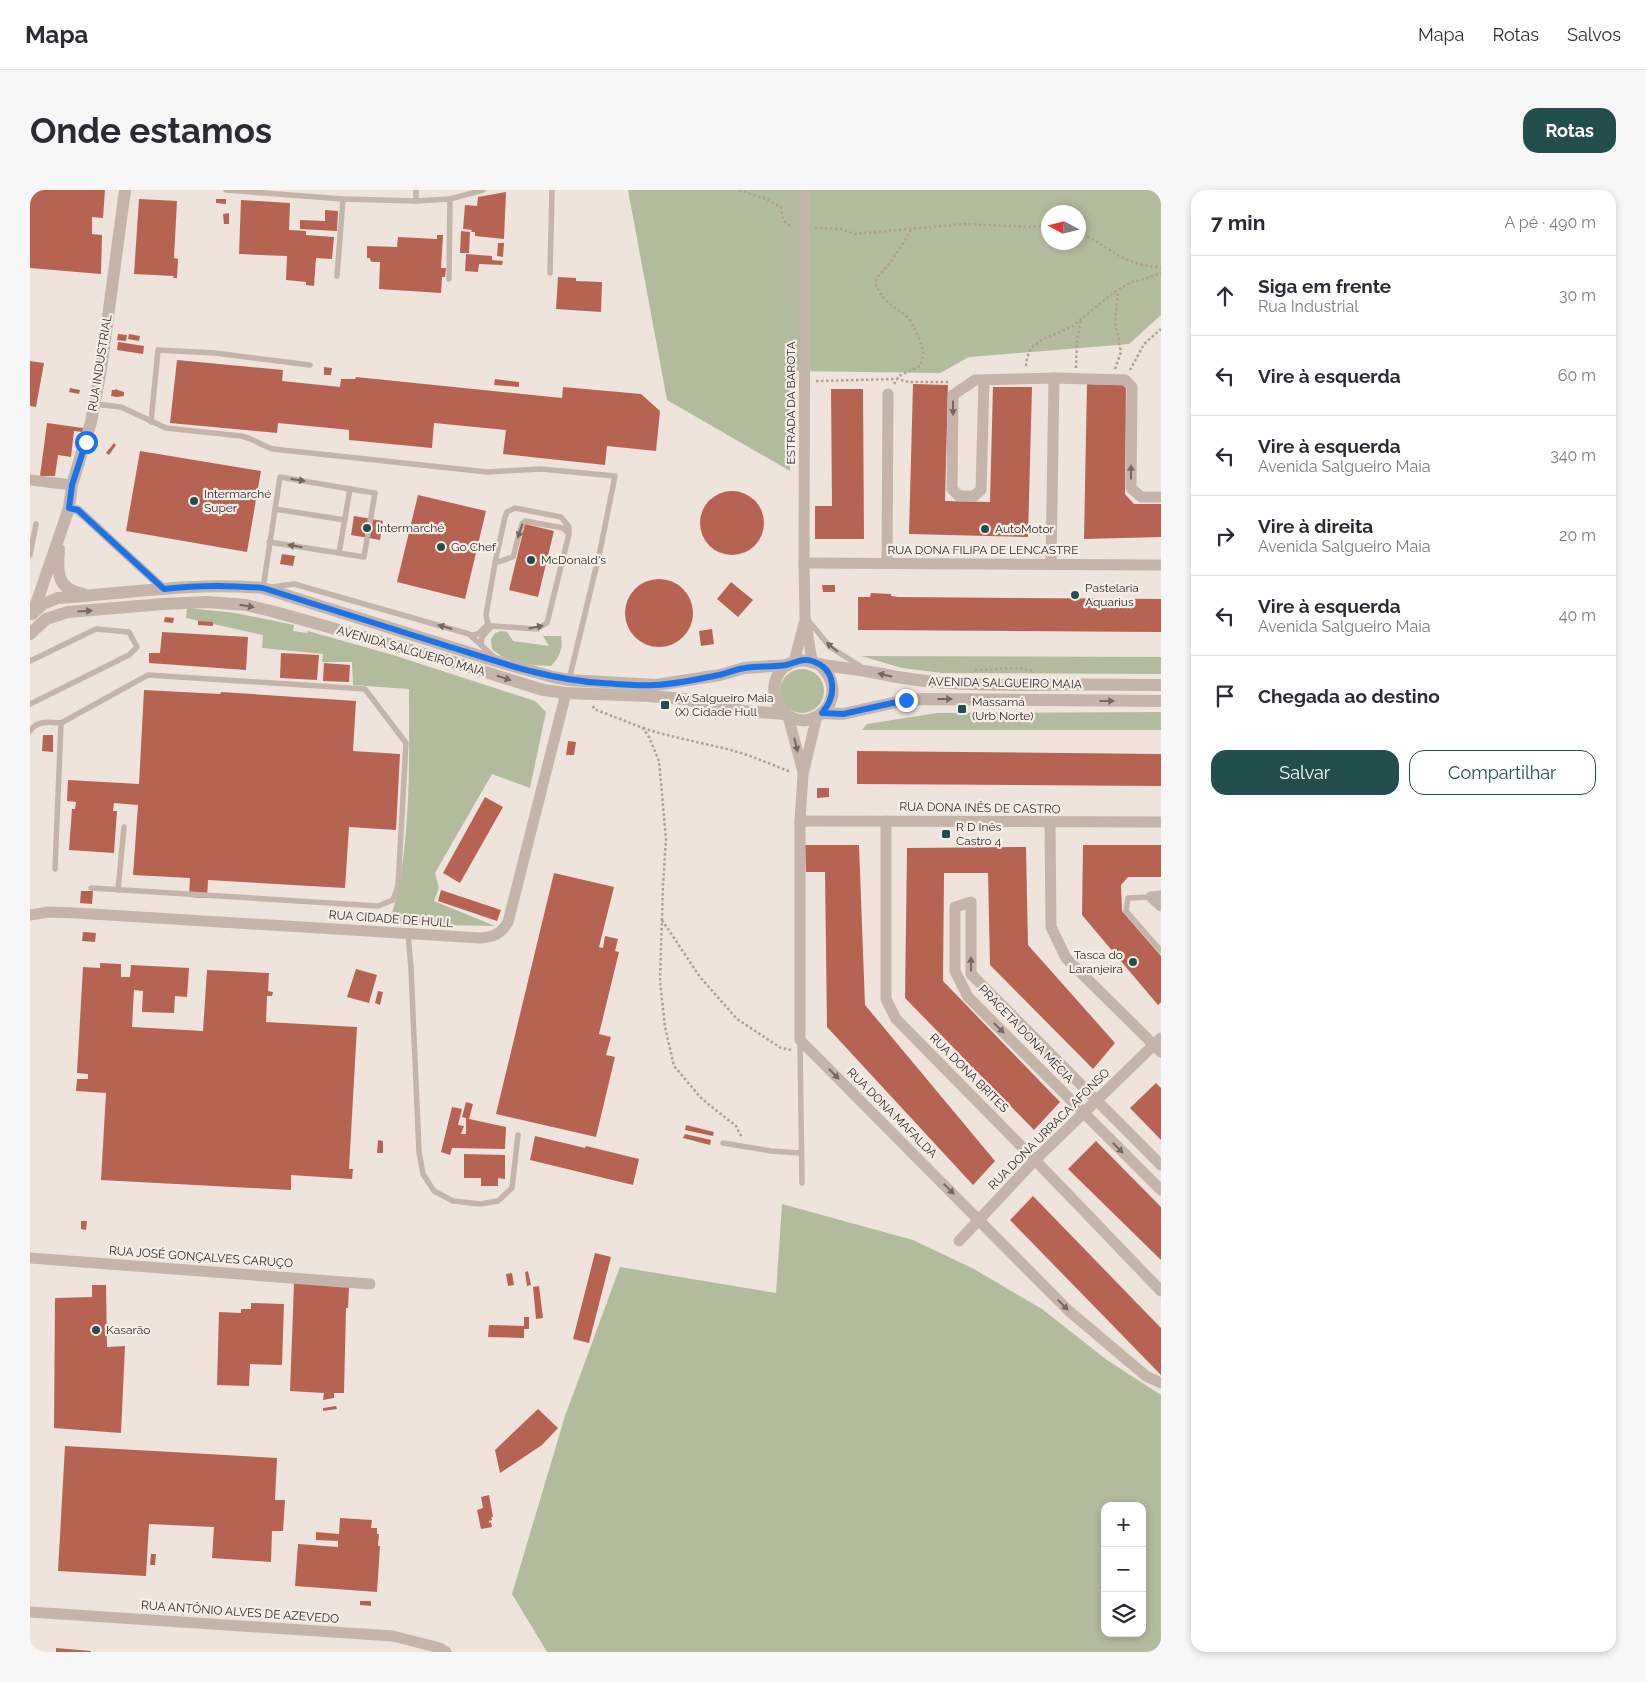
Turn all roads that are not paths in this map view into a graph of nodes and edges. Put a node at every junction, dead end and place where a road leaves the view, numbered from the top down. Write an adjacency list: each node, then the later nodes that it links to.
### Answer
1 (125, 190): 17 (street, RUA INDUSTRIAL)
2 (226, 190): 7 (lane)
3 (416, 190): 9 (lane)
4 (483, 190): 8 (lane)
5 (552, 190): 10 (lane)
6 (805, 190): 33 (street, ESTRADA DA BAROTA)
7 (343, 199): 9 (lane); 11 (lane)
8 (450, 199): 9 (lane); 12 (lane)
9 (416, 201)
10 (550, 273)
11 (337, 276)
12 (449, 279)
13 (310, 365): 18 (lane)
14 (1054, 378): 15 (street); 22 (street, one-way to 14); 35 (street)
15 (984, 380): 15 (street, one-way to 15)
16 (888, 394): 34 (street)
17 (95, 404): 18 (lane); 20 (street, RUA INDUSTRIAL)
18 (151, 422): 49 (lane)
19 (30, 480): 20 (street)
20 (72, 485): 23 (street, RUA INDUSTRIAL)
21 (350, 489): 24 (lane, one-way to 21); 25 (lane); 30 (lane)
22 (1161, 497)
23 (69, 508): 27 (street, RUA INDUSTRIAL); 38 (street)
24 (275, 509): 25 (lane); 29 (lane)
25 (345, 520): 30 (lane)
26 (36, 524): 31 (lane)
27 (61, 534): 39 (street, RUA INDUSTRIAL); 41 (street, RUA INDUSTRIAL)
28 (569, 534): 32 (lane, one-way to 32); 32 (lane); 43 (lane, one-way to 28)
29 (269, 542): 30 (lane, one-way to 29); 37 (lane)
30 (339, 553)
31 (30, 555)
32 (495, 563): 42 (lane)
33 (804, 563): 34 (street, RUA DONA FILIPA DE LENCASTRE); 40 (street, ESTRADA DA BAROTA)
34 (887, 563): 35 (street, RUA DONA FILIPA DE LENCASTRE)
35 (1052, 564): 36 (street, RUA DONA FILIPA DE LENCASTRE)
36 (1161, 565)
37 (263, 588): 38 (street, AVENIDA SALGUEIRO MAIA); 42 (lane, one-way to 37); 45 (street, AVENIDA SALGUEIRO MAIA)
38 (164, 589): 39 (street, AVENIDA SALGUEIRO MAIA)
39 (88, 595): 41 (street, AVENIDA SALGUEIRO MAIA)
40 (805, 617): 46 (street, ESTRADA DA BAROTA); 47 (street, ESTRADA DA BAROTA); 48 (lane, one-way to 40)
41 (33, 622): 51 (street, AVENIDA SALGUEIRO MAIA, one-way to 51)
42 (471, 635): 43 (lane)
43 (481, 644): 45 (lane)
44 (30, 661): 53 (lane)
45 (499, 662): 49 (street, AVENIDA SALGUEIRO MAIA)
46 (791, 663): 47 (street, AVENIDA SALGUEIRO MAIA); 49 (street, AVENIDA SALGUEIRO MAIA); 54 (street)
47 (816, 663): 48 (street, AVENIDA SALGUEIRO MAIA); 55 (street)
48 (866, 670): 50 (street, AVENIDA SALGUEIRO MAIA, one-way to 48)
49 (569, 680)
50 (1161, 685)
51 (566, 693): 54 (street, AVENIDA SALGUEIRO MAIA); 70 (street, RUA CIDADE DE HULL)
52 (1161, 701): 55 (street, AVENIDA SALGUEIRO MAIA, one-way to 52)
53 (30, 704)
54 (787, 715): 55 (street, AVENIDA SALGUEIRO MAIA); 58 (street, one-way to 58)
55 (820, 715): 58 (street)
56 (61, 722): 57 (lane); 64 (lane); 66 (lane)
57 (30, 731)
58 (800, 774): 60 (street)
59 (886, 820): 60 (street, RUA DONA INÊS DE CASTRO); 61 (street, RUA DONA INÊS DE CASTRO); 79 (street, RUA DONA BRITES)
60 (800, 821): 72 (street)
61 (1050, 822): 62 (street, RUA DONA INÊS DE CASTRO); 73 (street)
62 (1161, 822)
63 (124, 827): 66 (lane)
64 (56, 869)
65 (91, 888): 66 (lane)
66 (118, 890)
67 (1156, 897): 68 (street); 71 (lane)
68 (1161, 906)
69 (30, 914): 70 (street, RUA CIDADE DE HULL)
70 (408, 934): 76 (lane)
71 (1161, 951)
72 (798, 1045): 78 (lane); 83 (street, RUA DONA MAFALDA, one-way to 83)
73 (1159, 1045): 74 (street, RUA DONA URRACA AFONSO)
74 (1097, 1101): 75 (street, RUA DONA URRACA AFONSO); 75 (street, PRACETA DONA MÉCIA, one-way to 75); 80 (street)
75 (1084, 1113): 79 (street, RUA DONA URRACA AFONSO); 82 (street, one-way to 82)
76 (518, 1135)
77 (723, 1144): 78 (lane)
78 (801, 1153): 81 (lane)
79 (1035, 1160): 83 (street, RUA DONA URRACA AFONSO); 87 (street, RUA DONA BRITES)
80 (1161, 1165)
81 (802, 1182)
82 (1161, 1190)
83 (979, 1218): 84 (street, RUA DONA URRACA AFONSO); 88 (street, RUA DONA MAFALDA, one-way to 88)
84 (959, 1241)
85 (30, 1258): 86 (street, RUA JOSÉ GONÇALVES CARUÇO)
86 (370, 1284)
87 (1161, 1291)
88 (1161, 1383)
89 (30, 1612): 90 (street, RUA ANTÔNIO ALVES DE AZEVEDO)
90 (446, 1652)

